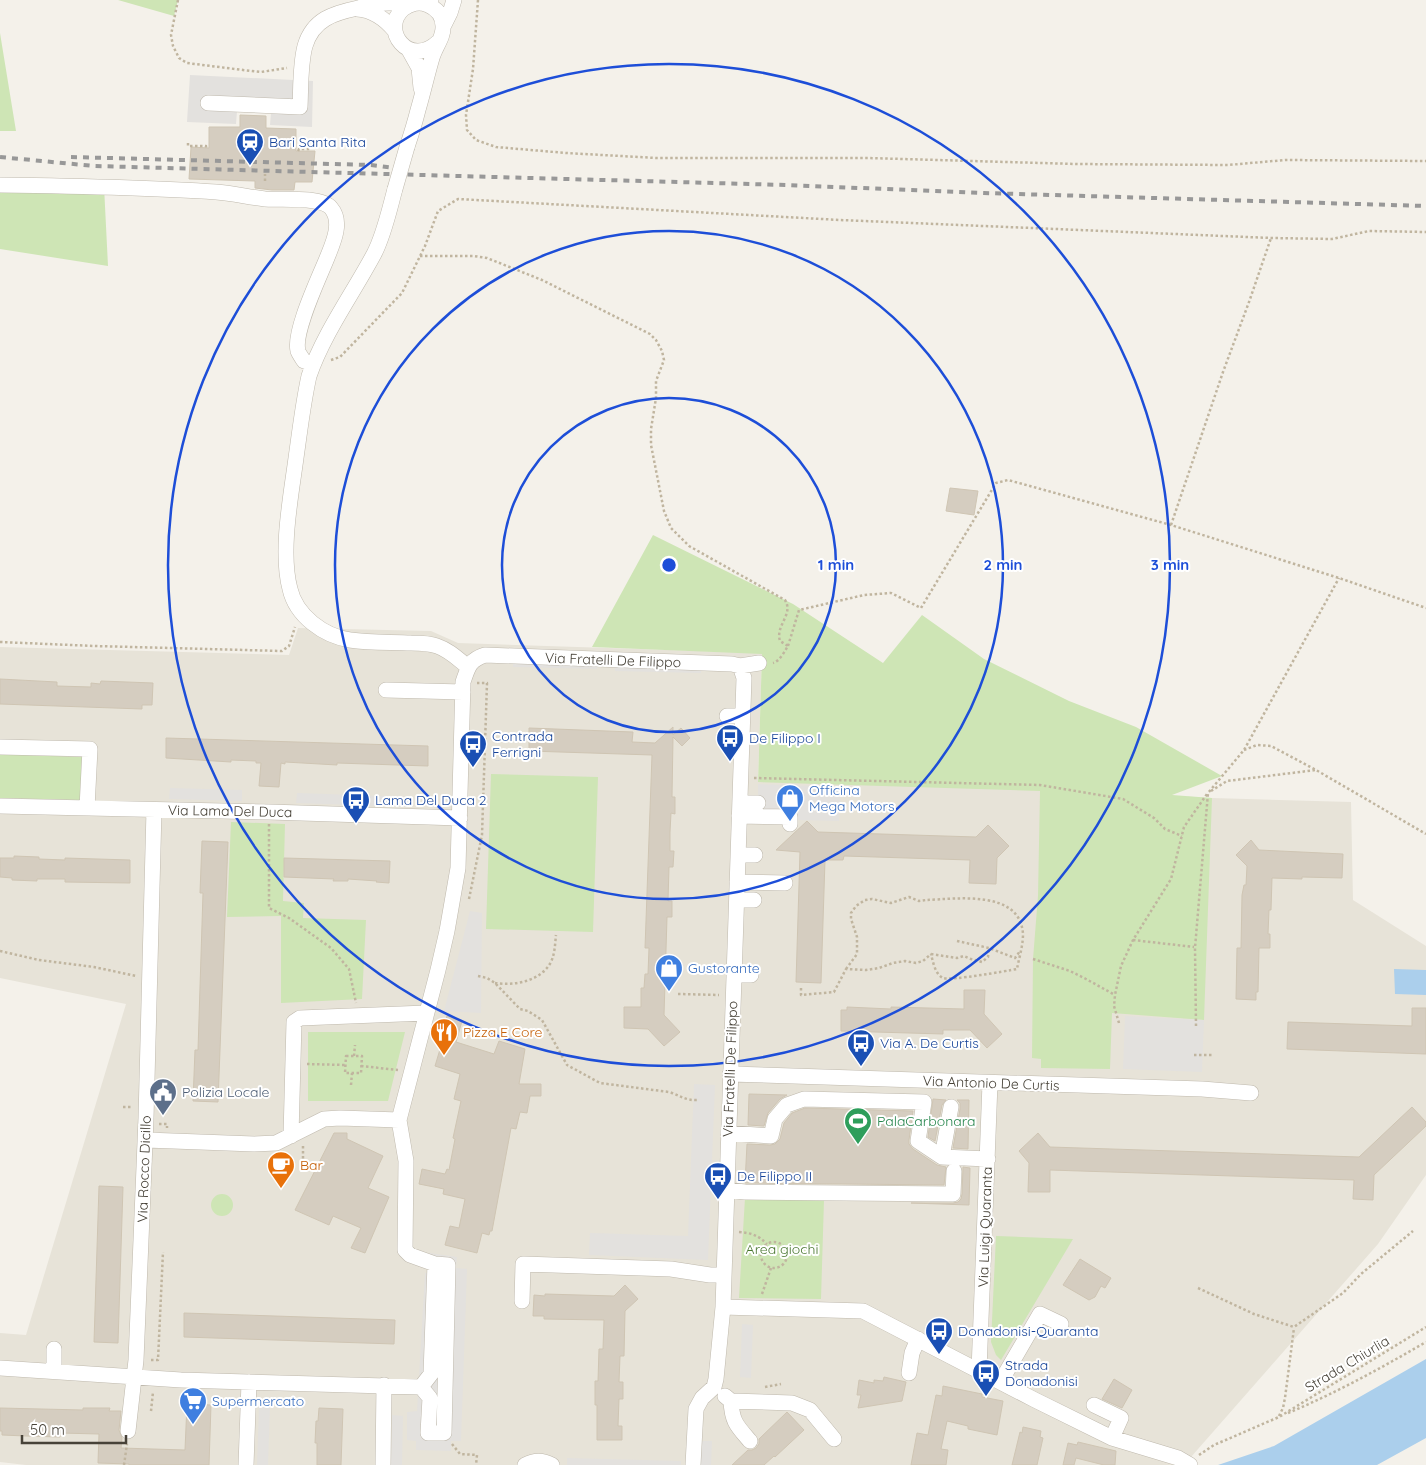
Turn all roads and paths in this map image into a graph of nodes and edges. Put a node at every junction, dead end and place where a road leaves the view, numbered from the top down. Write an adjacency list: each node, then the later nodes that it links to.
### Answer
1 (178, 0): 10 (path)
2 (454, 0): 6 (street)
3 (478, 0): 17 (path)
4 (424, 1): 5 (street); 6 (street); 7 (street)
5 (351, 9): 7 (street); 10 (street)
6 (443, 27): 8 (street)
7 (395, 31): 9 (street)
8 (438, 42): 9 (street); 12 (street)
9 (409, 50): 12 (street)
10 (302, 63): 11 (street)
11 (208, 103)
12 (420, 104): 24 (street, bridge)
13 (310, 142): 16 (path)
14 (188, 143): 15 (path)
15 (206, 148)
16 (298, 151)
17 (1426, 161)
18 (265, 174): 19 (path)
19 (265, 181)
20 (0, 185): 24 (street)
21 (1426, 232): 22 (path)
22 (1270, 238): 23 (path); 25 (path)
23 (420, 256): 24 (path); 30 (path)
24 (313, 364): 28 (street)
25 (1171, 525): 26 (path); 30 (path)
26 (1340, 578): 27 (path); 37 (path)
27 (1426, 608)
28 (303, 614): 29 (path); 33 (street)
29 (0, 642)
30 (788, 646): 31 (path)
31 (759, 663): 32 (street, Via Fratelli De Filippo)
32 (740, 666): 33 (street, Via Fratelli De Filippo); 45 (street, Via Fratelli De Filippo)
33 (468, 667): 34 (street)
34 (463, 687): 35 (street); 46 (street); 55 (path)
35 (386, 690)
36 (0, 747): 42 (street)
37 (1244, 750): 38 (path); 39 (path)
38 (1316, 770): 39 (path); 48 (path)
39 (1208, 793): 49 (path); 60 (path)
40 (758, 803): 45 (street)
41 (0, 806): 42 (street, Via Lama Del Duca)
42 (87, 808): 43 (street, Via Lama Del Duca)
43 (154, 810): 44 (street, Via Lama Del Duca); 68 (street, Via Rocco Dicillo)
44 (268, 812): 46 (street, Via Lama Del Duca); 75 (path)
45 (735, 817): 47 (street); 49 (path); 50 (street); 51 (street, Via Fratelli De Filippo)
46 (460, 818): 74 (street)
47 (790, 824)
48 (1426, 834)
49 (1182, 836): 57 (path)
50 (755, 855)
51 (737, 882): 52 (street); 53 (street, Via Fratelli De Filippo)
52 (785, 883)
53 (737, 900): 54 (street); 70 (street, Via Fratelli De Filippo)
54 (754, 900)
55 (468, 902)
56 (556, 935): 69 (path)
57 (1133, 940): 60 (path); 73 (path)
58 (957, 941): 59 (path)
59 (989, 948): 62 (path); 63 (path)
60 (1194, 948): 77 (path)
61 (0, 951): 68 (path)
62 (1020, 951): 63 (path); 65 (path)
63 (931, 954): 65 (path)
64 (1033, 960): 73 (path)
65 (846, 969): 71 (path)
66 (752, 975): 70 (street)
67 (478, 976): 69 (path)
68 (150, 979): 98 (street, Via Rocco Dicillo)
69 (495, 983): 91 (path)
70 (730, 986): 72 (path); 87 (street, Via Fratelli De Filippo)
71 (802, 988)
72 (678, 994)
73 (1114, 995): 76 (path)
74 (426, 1013): 75 (street); 85 (street)
75 (360, 1016): 82 (street)
76 (1119, 1023)
77 (1196, 1026)
78 (355, 1045): 81 (path)
79 (1194, 1055): 80 (path)
80 (1214, 1055)
81 (354, 1056): 83 (path); 84 (path)
82 (292, 1063): 83 (path); 96 (street)
83 (346, 1065): 86 (path)
84 (361, 1066): 85 (path); 86 (path)
85 (412, 1071): 95 (street)
86 (352, 1073): 89 (path)
87 (730, 1074): 88 (street, Via Antonio De Curtis); 97 (street, Via Fratelli De Filippo)
88 (990, 1083): 90 (street, Via Antonio De Curtis); 100 (street, Via Luigi Quaranta)
89 (351, 1085)
90 (1251, 1092)
91 (698, 1100)
92 (123, 1107): 93 (path)
93 (132, 1107)
94 (951, 1108): 99 (street)
95 (400, 1120): 96 (street); 108 (street)
96 (297, 1133): 98 (street); 101 (path)
97 (728, 1133): 99 (street); 103 (street, Via Fratelli De Filippo)
98 (146, 1140): 121 (street, Via Rocco Dicillo)
99 (942, 1157): 100 (street)
100 (988, 1159): 124 (street, Via Luigi Quaranta)
101 (304, 1164)
102 (954, 1172): 103 (street)
103 (727, 1190): 104 (street, Via Fratelli De Filippo)
104 (726, 1230): 106 (path); 110 (street, Via Fratelli De Filippo)
105 (1414, 1231): 116 (path)
106 (766, 1244): 109 (path); 109 (path)
107 (163, 1252): 121 (path)
108 (435, 1264): 130 (street); 130 (street)
109 (771, 1268): 112 (path)
110 (724, 1275): 113 (street); 114 (street, Via Fratelli De Filippo)
111 (1198, 1288): 116 (path)
112 (761, 1298)
113 (522, 1301)
114 (723, 1307): 118 (street); 131 (street, Via Fratelli De Filippo)
115 (1061, 1324): 128 (street)
116 (1294, 1327): 134 (path)
117 (1426, 1327): 134 (path, Strada Chiurlia)
118 (918, 1339): 124 (street); 125 (street)
119 (1426, 1342): 134 (path, Strada Chiurlia)
120 (54, 1349): 123 (street)
121 (136, 1360): 126 (street, Via Rocco Dicillo)
122 (0, 1368): 123 (street)
123 (54, 1371): 126 (street)
124 (979, 1371): 128 (street)
125 (909, 1373)
126 (134, 1378): 127 (street); 135 (street, Via Rocco Dicillo)
127 (249, 1382): 129 (street); 142 (street)
128 (1001, 1382): 136 (street)
129 (384, 1385): 130 (street); 143 (street)
130 (421, 1387)
131 (714, 1387): 132 (street); 147 (street)
132 (731, 1401): 137 (street); 138 (street)
133 (1094, 1406): 136 (street)
134 (1279, 1417): 140 (path, Strada Chiurlia)
135 (128, 1430): 141 (path)
136 (1112, 1438): 140 (street)
137 (834, 1439)
138 (750, 1440)
139 (464, 1454): 144 (path)
140 (1188, 1464)
141 (124, 1465)
142 (246, 1465)
143 (383, 1465)
144 (476, 1465)
145 (525, 1465): 146 (street)
146 (552, 1465)
147 (693, 1465)

